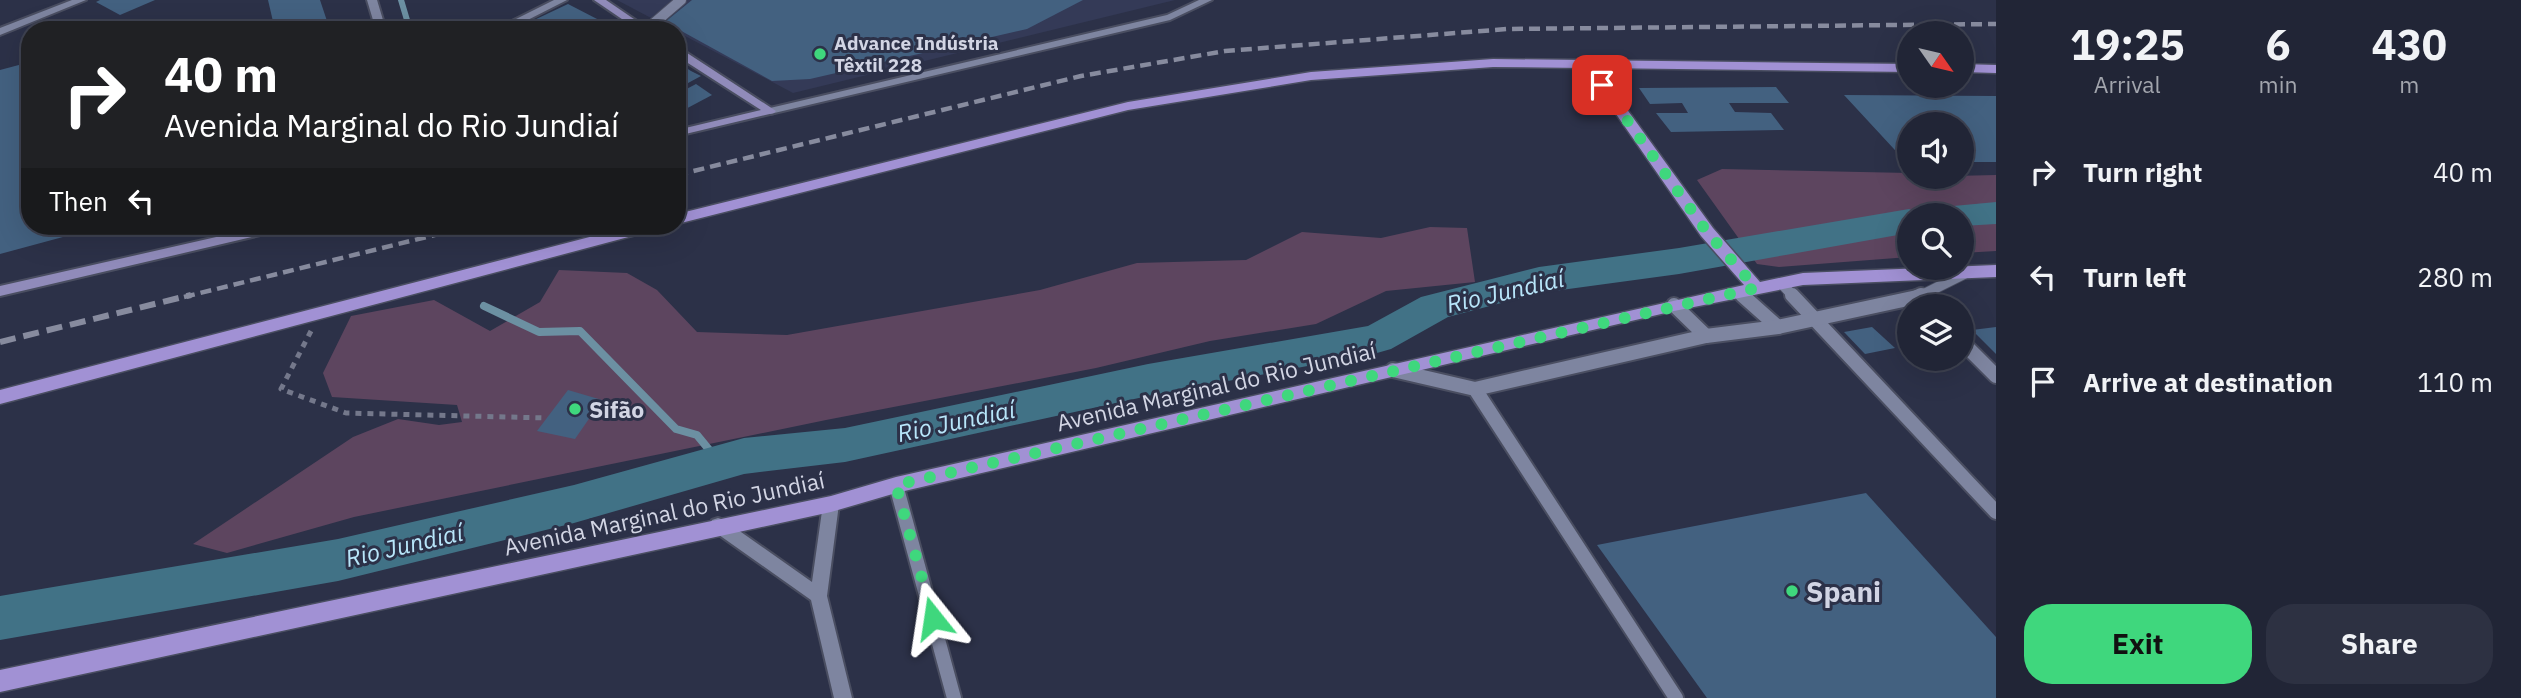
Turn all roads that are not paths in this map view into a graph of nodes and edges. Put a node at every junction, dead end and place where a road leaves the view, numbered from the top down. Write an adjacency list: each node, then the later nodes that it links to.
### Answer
1 (81, 0): 7 (street)
2 (372, 0): 8 (street)
3 (562, 0): 9 (street)
4 (599, 0): 10 (main road)
5 (681, 0): 11 (lane)
6 (1207, 0): 19 (street)
7 (28, 21)
8 (378, 21)
9 (518, 21)
10 (632, 21)
11 (656, 21)
12 (21, 24): 13 (street)
13 (0, 32)
14 (686, 57): 19 (main road)
15 (1587, 63): 16 (main road); 21 (main road); 29 (main road)
16 (1897, 68)
17 (1974, 68): 18 (main road)
18 (1996, 69)
19 (770, 111): 20 (main road)
20 (686, 131)
21 (686, 217)
22 (243, 235): 30 (main road)
23 (617, 235): 41 (main road)
24 (1974, 270): 25 (main road, Avenida Marginal do Rio Jundiaí)
25 (1996, 271)
26 (1897, 274): 28 (main road, Avenida Marginal do Rio Jundiaí)
27 (1956, 280): 31 (lane)
28 (1781, 283): 29 (main road, Avenida Marginal do Rio Jundiaí); 34 (lane)
29 (1745, 285): 32 (main road, Avenida Marginal do Rio Jundiaí); 35 (lane)
30 (0, 291)
31 (1934, 294)
32 (1674, 305): 36 (lane); 38 (main road, Avenida Marginal do Rio Jundiaí)
33 (1897, 306): 34 (lane)
34 (1815, 319): 35 (lane); 44 (lane)
35 (1779, 327): 36 (lane)
36 (1706, 336): 40 (lane)
37 (1974, 354): 39 (lane)
38 (1394, 370): 40 (lane); 42 (main road, Avenida Marginal do Rio Jundiaí)
39 (1996, 376)
40 (1475, 390): 50 (lane)
41 (0, 397)
42 (896, 485): 43 (main road, Avenida Marginal do Rio Jundiaí); 49 (lane)
43 (831, 504): 45 (main road, Avenida Marginal do Rio Jundiaí); 46 (street)
44 (1996, 512)
45 (718, 525): 46 (street); 47 (main road, Avenida Marginal do Rio Jundiaí)
46 (819, 596): 48 (street)
47 (0, 681)
48 (842, 698)
49 (954, 698)
50 (1676, 698)

